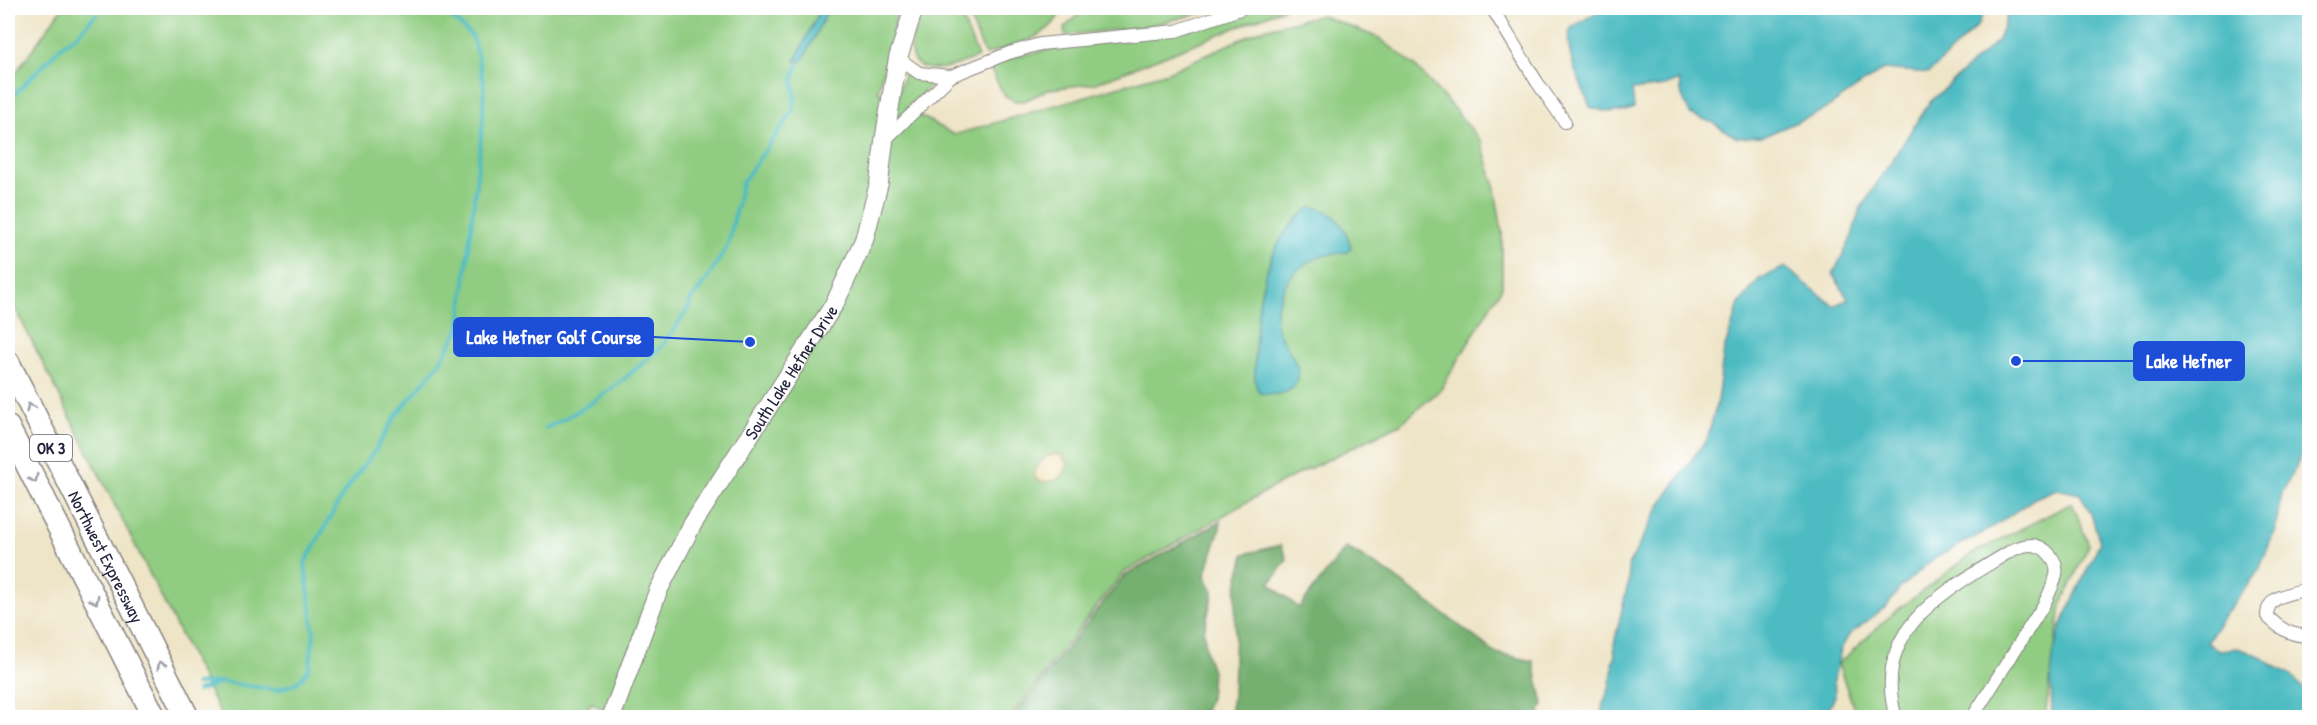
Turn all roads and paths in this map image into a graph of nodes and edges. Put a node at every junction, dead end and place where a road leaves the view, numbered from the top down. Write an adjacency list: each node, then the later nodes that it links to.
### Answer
1 (914, 8): 4 (street, South Lake Hefner Drive)
2 (1243, 8): 5 (street)
3 (1492, 8): 6 (street)
4 (898, 58): 5 (street); 7 (street, South Lake Hefner Drive)
5 (951, 76): 7 (street)
6 (1565, 122)
7 (884, 141): 16 (street, South Lake Hefner Drive)
8 (8, 362): 10 (highway, Northwest Expressway / OK 3, one-way to 8)
9 (8, 427): 11 (highway, Northwest Expressway / OK 3, one-way to 11)
10 (95, 534): 11 (highway); 15 (highway, Northwest Expressway / OK 3, one-way to 10)
11 (69, 548): 14 (highway, Northwest Expressway / OK 3, one-way to 14)
12 (2310, 588): 13 (street)
13 (2310, 636)
14 (155, 717)
15 (188, 717)
16 (612, 717)
17 (1896, 717): 18 (street)
18 (1972, 717)

